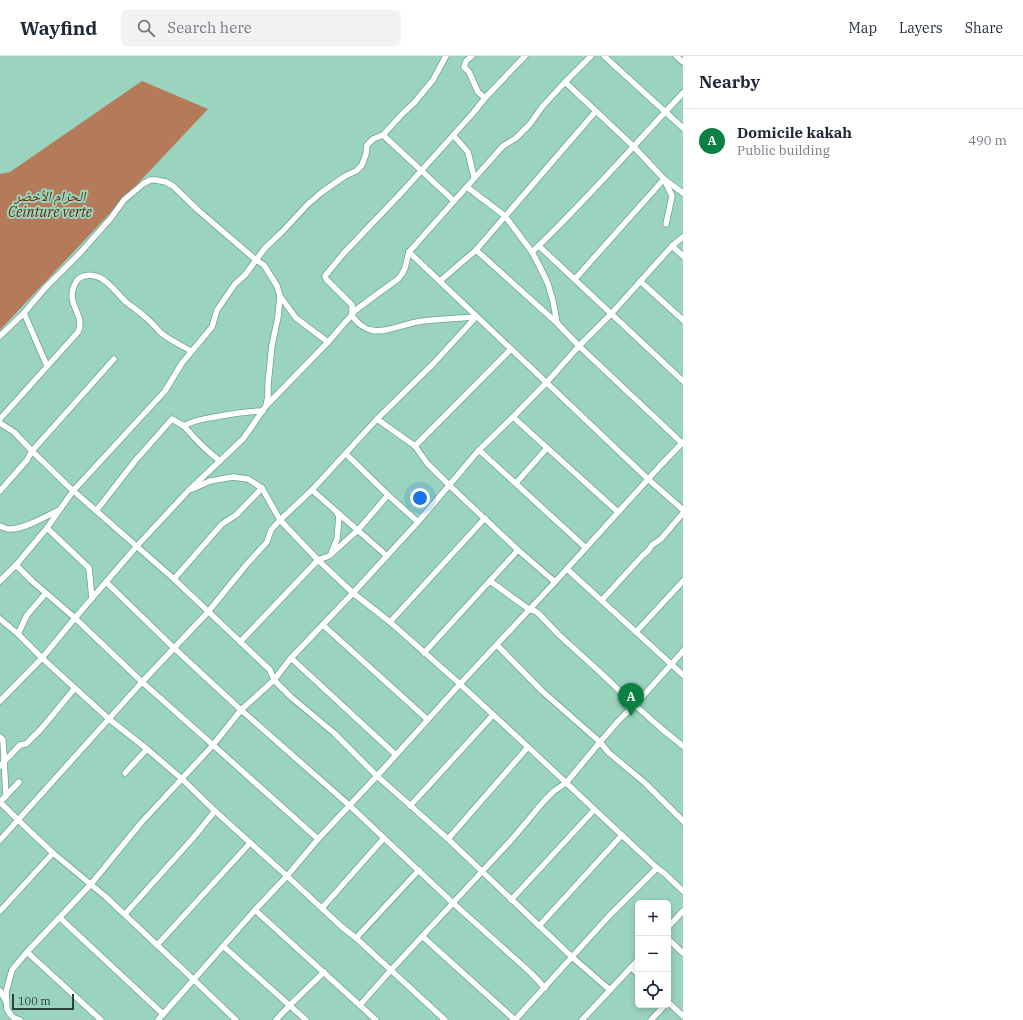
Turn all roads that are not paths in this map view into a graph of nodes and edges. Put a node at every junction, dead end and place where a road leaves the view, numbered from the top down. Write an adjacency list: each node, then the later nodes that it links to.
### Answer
1 (446, 56): 14 (street)
2 (472, 56): 10 (street)
3 (525, 56): 10 (street)
4 (592, 56): 8 (street)
5 (604, 56): 12 (street)
6 (676, 56): 7 (street)
7 (683, 62)
8 (565, 82): 11 (street); 18 (street)
9 (683, 92): 12 (street)
10 (485, 98): 15 (street)
11 (596, 111): 16 (street); 23 (street)
12 (664, 112): 13 (street); 16 (street)
13 (683, 128)
14 (383, 135): 17 (street); 32 (street)
15 (453, 135): 17 (street); 18 (street)
16 (633, 146): 19 (street); 26 (street)
17 (421, 171): 22 (street); 39 (street)
18 (474, 178): 20 (street)
19 (664, 179): 21 (street); 24 (street); 33 (street)
20 (467, 187): 22 (street); 23 (street)
21 (683, 193)
22 (454, 201): 29 (street)
23 (505, 216): 28 (street); 30 (street)
24 (666, 224)
25 (683, 237): 27 (street)
26 (539, 246): 30 (street); 33 (street)
27 (672, 246): 31 (street); 35 (street)
28 (476, 250): 34 (street); 42 (street)
29 (408, 252): 34 (street); 39 (street)
30 (532, 252): 42 (street)
31 (683, 256)
32 (256, 260): 36 (street); 37 (street); 47 (street)
33 (575, 279): 38 (street)
34 (440, 281): 40 (street)
35 (640, 281): 38 (street); 41 (street)
36 (280, 296): 44 (street); 52 (street)
37 (24, 313): 43 (street); 49 (street)
38 (611, 314): 45 (street); 50 (street)
39 (352, 316): 40 (street); 44 (street)
40 (476, 317): 46 (street); 55 (street)
41 (683, 320)
42 (557, 323): 45 (street)
43 (0, 336)
44 (328, 342): 52 (street)
45 (579, 346): 51 (street); 58 (street)
46 (512, 349): 51 (street); 59 (street)
47 (191, 351): 49 (street); 71 (street)
48 (114, 359): 62 (street)
49 (47, 366): 54 (street)
50 (683, 381)
51 (547, 382): 53 (street); 65 (street)
52 (264, 409): 57 (street); 64 (street)
53 (513, 417): 60 (street); 61 (street)
54 (0, 419)
55 (377, 419): 59 (street); 63 (street)
56 (0, 423): 62 (street)
57 (184, 426): 64 (street); 76 (street)
58 (683, 443): 65 (street)
59 (415, 446): 67 (street)
60 (547, 448): 66 (street); 78 (street)
61 (479, 450): 66 (street); 67 (street)
62 (32, 451): 70 (street); 71 (street)
63 (346, 454): 69 (street); 73 (street)
64 (220, 461): 72 (street)
65 (648, 479): 75 (street); 78 (street)
66 (516, 484): 87 (street)
67 (449, 485): 80 (street); 82 (street)
68 (262, 488): 72 (street); 81 (street); 94 (street)
69 (312, 490): 77 (street); 81 (street)
70 (0, 491)
71 (73, 491): 74 (street); 76 (street)
72 (188, 491): 86 (street)
73 (388, 495): 82 (street); 85 (street)
74 (60, 509): 83 (street); 84 (street)
75 (683, 510)
76 (96, 511): 86 (street)
77 (336, 511): 85 (street); 89 (street)
78 (618, 512): 87 (street)
79 (683, 513): 103 (street)
80 (484, 518): 88 (street); 107 (street)
81 (280, 520): 91 (street); 105 (street)
82 (418, 522): 90 (street)
83 (0, 526)
84 (47, 528): 92 (street); 102 (street)
85 (358, 530): 89 (street); 90 (street)
86 (136, 547): 94 (street); 98 (street)
87 (586, 548): 93 (street)
88 (518, 550): 96 (street); 99 (street)
89 (331, 553): 91 (street)
90 (387, 556): 101 (street)
91 (318, 560): 101 (street); 112 (street)
92 (16, 565): 95 (street); 100 (street)
93 (567, 568): 99 (street); 103 (street)
94 (174, 579): 105 (street)
95 (0, 581)
96 (490, 581): 104 (street); 116 (street)
97 (683, 581): 110 (street)
98 (106, 582): 102 (street); 114 (street)
99 (555, 582): 104 (street)
100 (46, 593): 106 (street); 111 (street)
101 (353, 593): 107 (street); 109 (street)
102 (92, 598): 106 (street)
103 (602, 600): 110 (street)
104 (530, 610): 113 (street); 126 (street)
105 (208, 612): 112 (street); 114 (street)
106 (75, 618): 117 (street); 122 (street)
107 (390, 622): 116 (street)
108 (1, 623): 111 (street)
109 (323, 625): 118 (street); 130 (street)
110 (636, 632): 119 (street)
111 (18, 634): 117 (street)
112 (240, 642): 121 (street)
113 (497, 645): 123 (street); 132 (street)
114 (174, 648): 122 (street); 127 (street)
115 (683, 651): 119 (street)
116 (424, 653): 123 (street)
117 (42, 658): 124 (street); 125 (street)
118 (291, 658): 121 (street); 137 (street)
119 (671, 664): 120 (street); 126 (street)
120 (683, 675)
121 (274, 680): 127 (street); 140 (street)
122 (142, 682): 129 (street); 133 (street)
123 (460, 684): 128 (street); 130 (street)
124 (75, 688): 129 (street); 138 (street)
125 (0, 701)
126 (635, 705): 132 (street); 134 (street)
127 (241, 710): 133 (street); 146 (street)
128 (493, 715): 135 (street); 147 (street)
129 (109, 719): 136 (street); 150 (street)
130 (428, 720): 137 (street)
131 (0, 737): 138 (street)
132 (600, 742): 143 (street); 151 (street)
133 (213, 745): 141 (street); 154 (street)
134 (683, 746)
135 (528, 747): 143 (street); 155 (street)
136 (147, 749): 139 (street); 141 (street)
137 (396, 755): 140 (street)
138 (2, 764): 144 (street)
139 (126, 773)
140 (378, 776): 146 (street); 147 (street)
141 (182, 779): 149 (street); 163 (street)
142 (19, 782): 144 (street)
143 (566, 783): 148 (street); 161 (street)
144 (6, 796): 145 (street)
145 (0, 802): 150 (street)
146 (349, 805): 153 (street); 154 (street)
147 (410, 806): 155 (street)
148 (594, 810): 152 (street); 165 (street)
149 (215, 812): 157 (street); 171 (street)
150 (18, 820): 156 (street); 158 (street)
151 (683, 821)
152 (622, 835): 159 (street); 174 (street)
153 (384, 838): 160 (street); 167 (street)
154 (318, 839): 162 (street)
155 (448, 839): 161 (street)
156 (0, 840)
157 (250, 843): 162 (street); 178 (street)
158 (53, 853): 163 (street); 169 (street)
159 (657, 868): 164 (street); 182 (street)
160 (419, 870): 166 (street); 176 (street)
161 (482, 872): 165 (street); 166 (street)
162 (288, 876): 167 (street); 168 (street)
163 (91, 884): 171 (street); 172 (street)
164 (683, 890)
165 (511, 900): 174 (street)
166 (453, 902): 175 (street); 190 (street)
167 (322, 908): 176 (street)
168 (255, 910): 179 (street); 186 (street)
169 (0, 911)
170 (683, 911): 173 (street)
171 (124, 914): 178 (street)
172 (60, 918): 180 (street); 198 (street)
173 (671, 924)
174 (539, 926): 182 (street)
175 (422, 936): 185 (street); 209 (street)
176 (356, 938): 185 (street)
177 (671, 942): 181 (street)
178 (157, 945): 188 (street)
179 (223, 946): 188 (street); 194 (street)
180 (28, 952): 189 (street); 202 (street)
181 (683, 953)
182 (572, 957): 190 (street); 192 (street)
183 (635, 963): 184 (street)
184 (631, 967): 187 (street); 192 (street)
185 (391, 970): 195 (street); 208 (street)
186 (324, 972): 194 (street); 195 (street)
187 (636, 972)
188 (193, 980): 198 (street); 200 (street)
189 (8, 984): 191 (street); 193 (street)
190 (545, 988): 209 (street)
191 (0, 990): 193 (street)
192 (610, 990): 210 (street)
193 (7, 1002): 201 (street)
194 (290, 1005): 205 (street); 206 (street)
195 (360, 1005): 207 (street)
196 (671, 1005): 199 (street)
197 (662, 1008): 211 (street)
198 (164, 1014): 203 (street)
199 (683, 1016)
200 (229, 1018): 204 (street)
201 (20, 1020)
202 (101, 1020)
203 (158, 1020)
204 (236, 1020)
205 (276, 1020)
206 (306, 1020)
207 (376, 1020)
208 (445, 1020)
209 (515, 1020)
210 (582, 1020)
211 (651, 1020)

